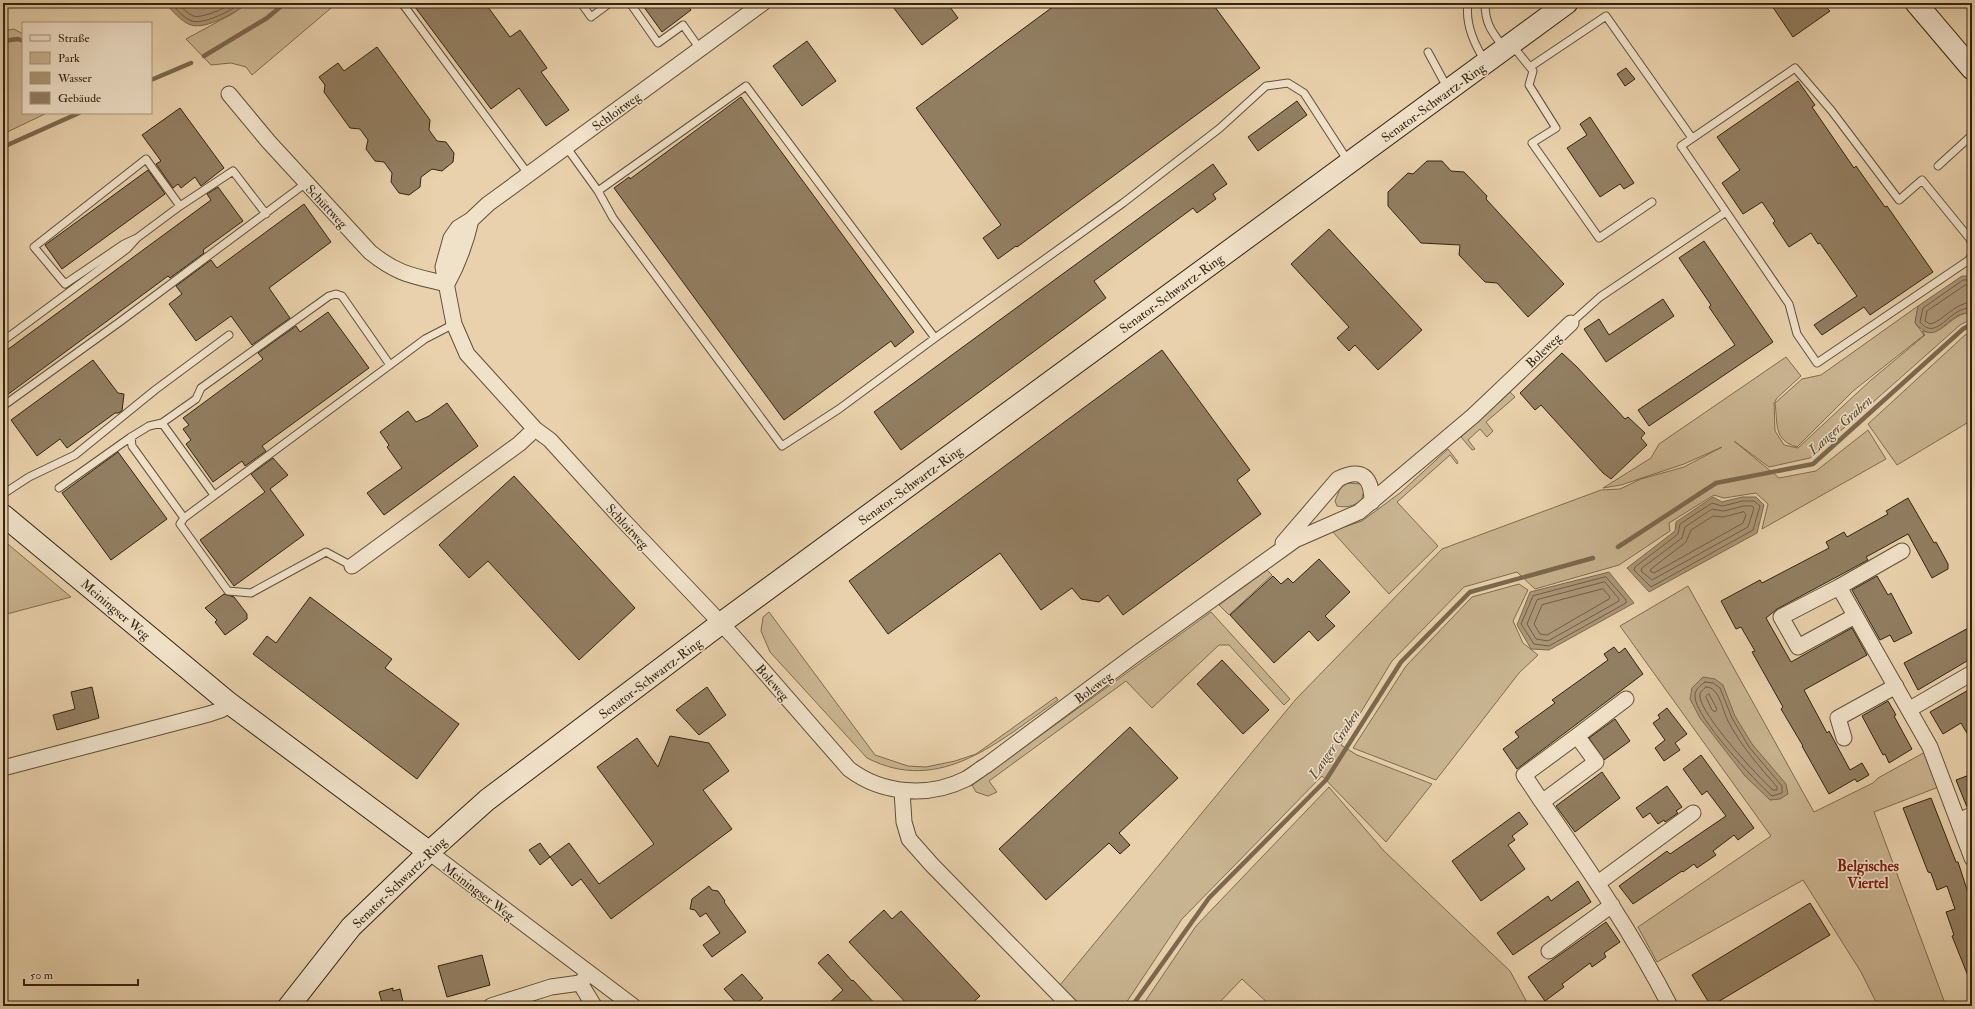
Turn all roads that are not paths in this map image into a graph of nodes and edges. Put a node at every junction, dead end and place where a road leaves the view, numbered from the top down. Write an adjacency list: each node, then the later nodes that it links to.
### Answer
1 (402, 3): 23 (lane)
2 (581, 3): 3 (lane)
3 (610, 3)
4 (630, 3): 11 (lane)
5 (1468, 3): 13 (lane)
6 (1485, 3): 10 (lane)
7 (1566, 3): 10 (main road, Senator-Schwartz-Ring)
8 (1916, 3): 15 (main road)
9 (756, 5): 11 (street, Schloitweg)
10 (1508, 46): 13 (main road, Senator-Schwartz-Ring); 14 (lane)
11 (700, 49): 20 (street, Schloitweg)
12 (1428, 52): 16 (lane)
13 (1486, 62): 16 (main road, Senator-Schwartz-Ring)
14 (1530, 67): 19 (lane); 26 (lane)
15 (1972, 69)
16 (1448, 90): 21 (main road, Senator-Schwartz-Ring)
17 (230, 94): 24 (street, Schüttweg)
18 (1972, 135): 22 (lane)
19 (1692, 138): 28 (lane); 31 (lane)
20 (567, 148): 23 (street, Schloitweg); 25 (lane)
21 (1350, 163): 37 (lane); 55 (main road, Senator-Schwartz-Ring)
22 (1938, 166)
23 (529, 176): 33 (street, Schloitweg)
24 (306, 183): 29 (lane); 33 (street, Schüttweg)
25 (598, 191): 37 (lane); 37 (lane)
26 (1652, 202)
27 (180, 206): 29 (lane); 30 (lane); 30 (lane)
28 (1726, 212): 32 (lane); 35 (lane, Boleweg)
29 (266, 214): 40 (lane)
30 (137, 238): 38 (lane)
31 (1972, 245)
32 (1972, 254)
33 (447, 284): 34 (street, Schloitweg)
34 (454, 324): 39 (lane); 42 (street, Schloitweg)
35 (1571, 324): 47 (street, Boleweg)
36 (229, 335): 45 (lane)
37 (935, 338)
38 (3, 341)
39 (390, 365): 41 (lane); 46 (lane)
40 (3, 406)
41 (162, 423): 43 (lane); 46 (lane)
42 (535, 429): 52 (street); 55 (street, Schloitweg)
43 (131, 437): 44 (lane); 49 (lane)
44 (59, 488)
45 (3, 494)
46 (214, 495): 49 (lane)
47 (1372, 502): 51 (street, Boleweg); 51 (street, Boleweg)
48 (3, 515): 59 (main road, Meiningser Weg)
49 (184, 518): 52 (lane)
50 (1902, 551): 53 (street)
51 (1272, 556): 64 (street, Boleweg)
52 (352, 566)
53 (1839, 587): 54 (street); 54 (street)
54 (1855, 616): 57 (street)
55 (720, 624): 64 (street, Boleweg); 69 (main road, Senator-Schwartz-Ring)
56 (1972, 673): 60 (street)
57 (1896, 686): 60 (street); 62 (street)
58 (1626, 699): 61 (street)
59 (229, 703): 63 (street); 69 (main road, Meiningser Weg)
60 (1910, 709): 68 (street)
61 (1577, 736): 65 (street); 65 (street)
62 (1844, 738)
63 (3, 768)
64 (902, 791): 79 (street)
65 (1542, 802): 71 (street)
66 (1693, 813): 71 (street)
67 (1972, 816): 68 (street)
68 (1958, 821): 70 (street)
69 (429, 852): 74 (street, Meiningser Weg); 75 (main road, Senator-Schwartz-Ring)
70 (1972, 858)
71 (1598, 883): 72 (street)
72 (1612, 905): 73 (street); 80 (street)
73 (1549, 951)
74 (584, 978): 76 (street); 77 (street, Meiningser Weg); 78 (street, Meiningser Weg)
75 (289, 1006)
76 (491, 1006)
77 (594, 1006)
78 (633, 1006)
79 (1070, 1006)
80 (1670, 1006)

